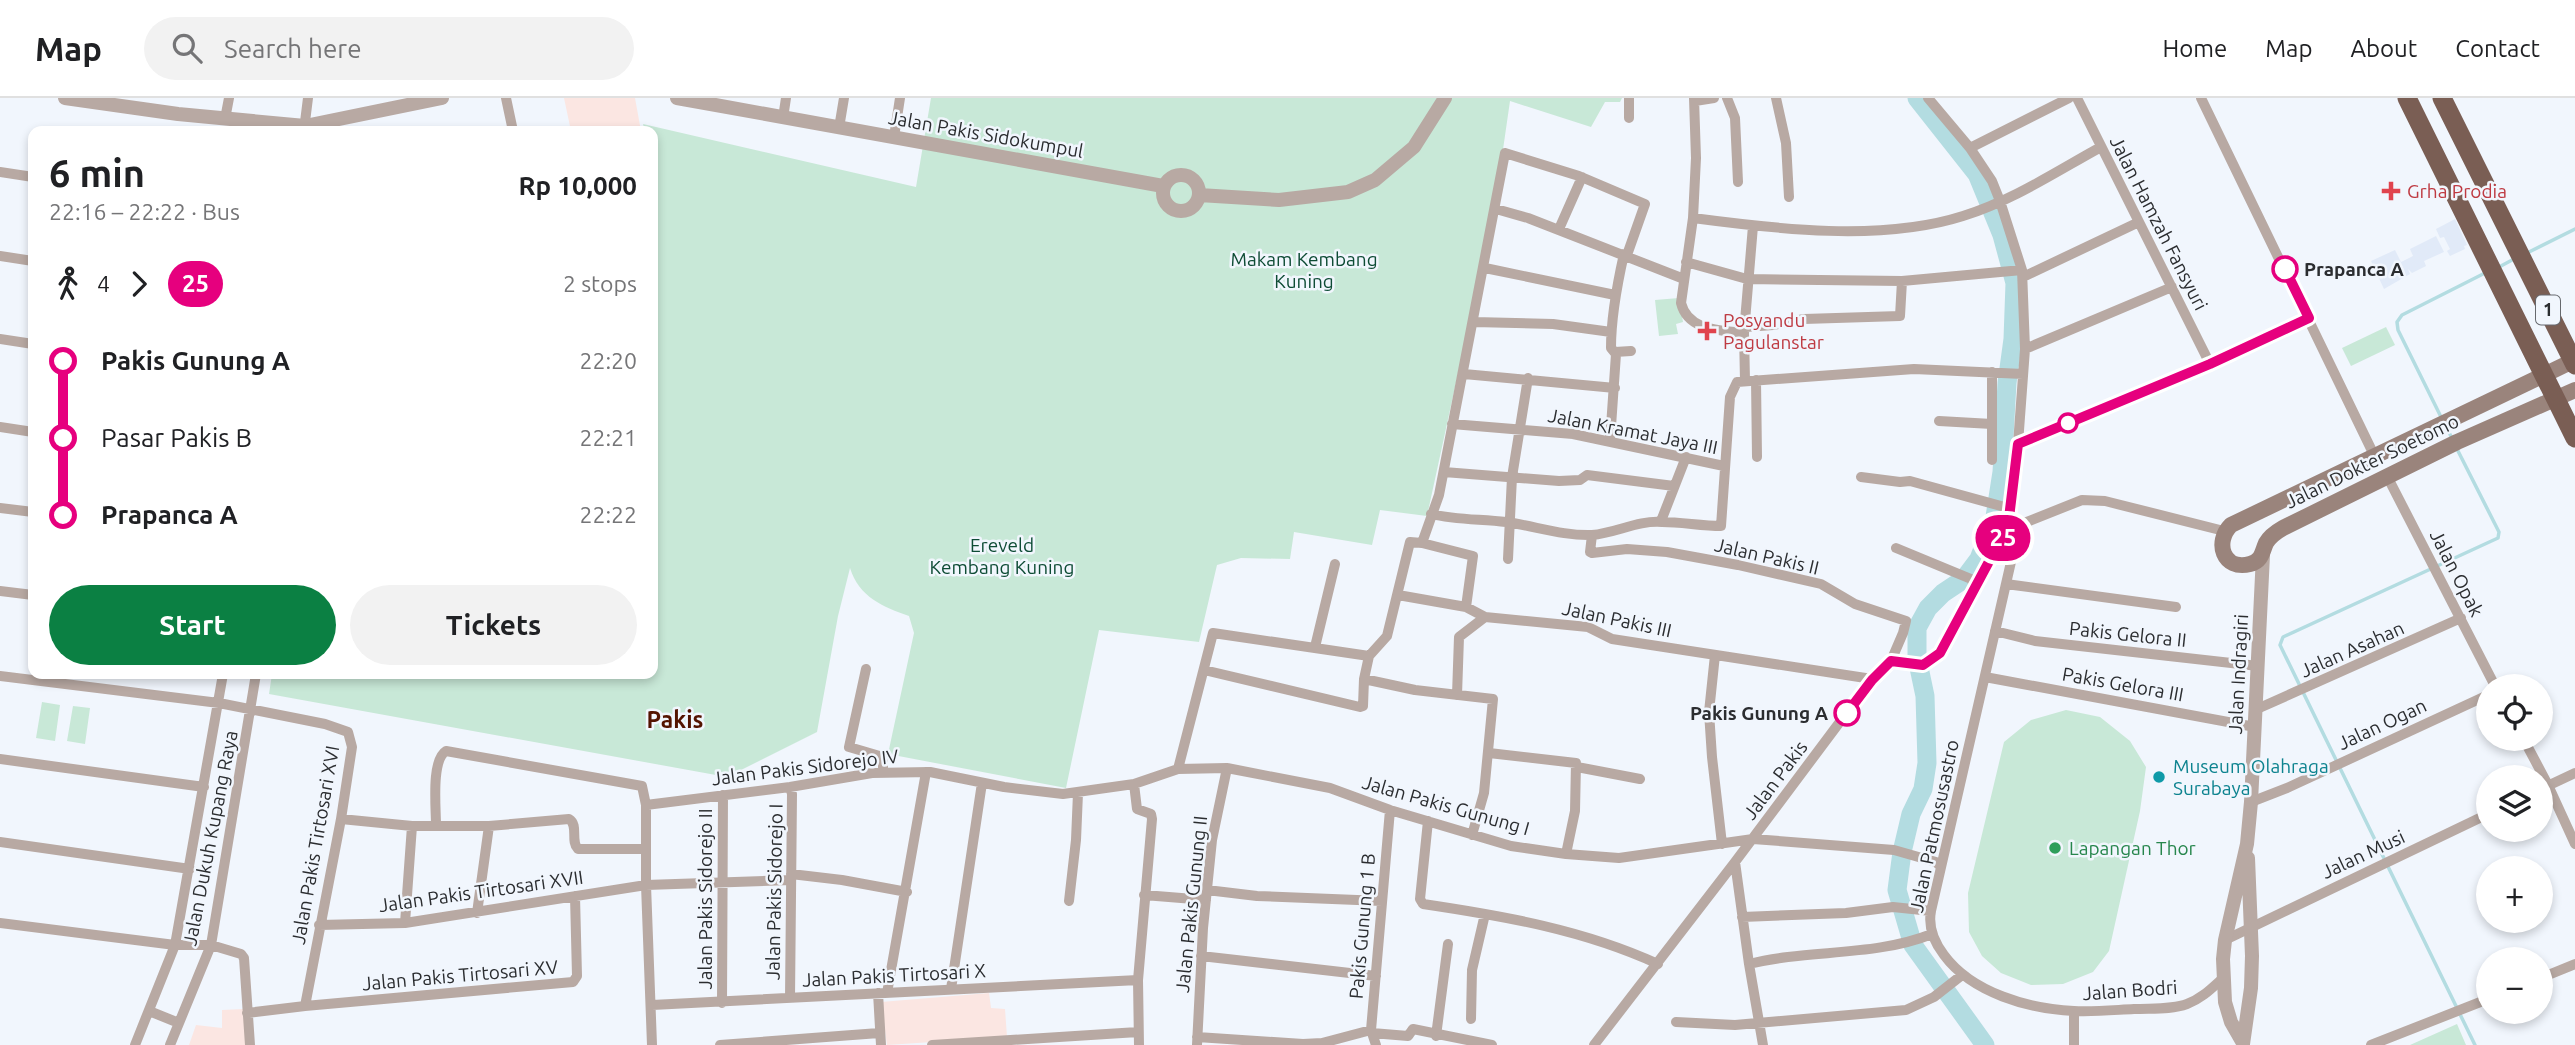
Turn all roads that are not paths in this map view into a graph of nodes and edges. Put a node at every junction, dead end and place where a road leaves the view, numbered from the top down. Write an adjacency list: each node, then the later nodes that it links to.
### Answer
1 (65, 98): 26 (street)
2 (229, 98): 26 (street)
3 (308, 98): 28 (street)
4 (442, 98): 21 (street)
5 (506, 98): 30 (street)
6 (677, 98): 23 (street, Jalan Pakis Sidokumpul)
7 (786, 98): 24 (street)
8 (844, 98): 31 (street)
9 (900, 98): 32 (street)
10 (1445, 98): 40 (street)
11 (1629, 98): 25 (street)
12 (1714, 98): 22 (street)
13 (1727, 98): 38 (street)
14 (1776, 98): 41 (street)
15 (2069, 98): 34 (street)
16 (2077, 98): 33 (street, Jalan Hamzah Fansyuri)
17 (2201, 98): 59 (street)
18 (2407, 98): 73 (highway, 1)
19 (2442, 98): 68 (highway, 1)
20 (1930, 99): 34 (street)
21 (417, 100): 29 (street)
22 (1694, 100): 44 (street)
23 (723, 102): 24 (street, Jalan Pakis Sidokumpul)
24 (783, 118): 31 (street, Jalan Pakis Sidokumpul)
25 (1629, 118)
26 (225, 119): 27 (street)
27 (280, 126)
28 (304, 126)
29 (316, 126)
30 (512, 126)
31 (839, 128): 32 (street, Jalan Pakis Sidokumpul)
32 (894, 137): 39 (street, Jalan Pakis Sidokumpul)
33 (2101, 147): 42 (street); 45 (street, Jalan Hamzah Fansyuri)
34 (1970, 148): 42 (street)
35 (0, 172): 36 (street)
36 (28, 176)
37 (1582, 177): 43 (street); 47 (street); 48 (street)
38 (1738, 182)
39 (1163, 186): 40 (street); 40 (street)
40 (1199, 195)
41 (1789, 197)
42 (1993, 204): 46 (street); 53 (street)
43 (1496, 209): 47 (street); 52 (street)
44 (1693, 218): 46 (street); 51 (street)
45 (2139, 222): 53 (street); 57 (street, Jalan Hamzah Fansyuri)
46 (1753, 226): 55 (street)
47 (1559, 229): 48 (street)
48 (1625, 255): 54 (street); 58 (street)
49 (0, 256): 50 (street)
50 (28, 260)
51 (1686, 262): 54 (street); 55 (street)
52 (1485, 268): 58 (street); 60 (street)
53 (2016, 272): 56 (street); 65 (street)
54 (1684, 279): 61 (street)
55 (1747, 279): 56 (street); 61 (street)
56 (1902, 281): 61 (street)
57 (2172, 287): 65 (street); 69 (street, Jalan Hamzah Fansyuri)
58 (1615, 295): 62 (street)
59 (2309, 318): 69 (street); 88 (street)
60 (1474, 322): 62 (street); 72 (street)
61 (1745, 330): 75 (street)
62 (1611, 332): 67 (street)
63 (0, 339): 64 (street)
64 (28, 343)
65 (2025, 349): 71 (street)
66 (1631, 351): 67 (street)
67 (1615, 352): 76 (street)
68 (2574, 362): 73 (main road, Jalan Dokter Soetomo)
69 (2210, 364): 87 (street)
70 (1997, 373): 71 (street); 75 (street); 81 (street)
71 (2019, 373): 87 (street)
72 (1464, 374): 74 (street); 80 (street)
73 (2544, 375): 78 (highway, 1); 88 (main road, Jalan Dokter Soetomo)
74 (1528, 378): 76 (street); 83 (street)
75 (1751, 380): 90 (street); 92 (street)
76 (1615, 388): 86 (street)
77 (2575, 390): 78 (main road, Jalan Dokter Soetomo)
78 (2555, 399): 85 (highway, 1); 94 (main road, Jalan Dokter Soetomo)
79 (1939, 421): 81 (street)
80 (1452, 424): 83 (street, Jalan Kramat Jaya III); 93 (street)
81 (1992, 424): 91 (street)
82 (0, 427): 84 (street)
83 (1521, 429): 86 (street, Jalan Kramat Jaya III); 95 (street)
84 (28, 431)
85 (2575, 438)
86 (1610, 441): 89 (street, Jalan Kramat Jaya III)
87 (2018, 444): 98 (street)
88 (2374, 455): 105 (main road, Jalan Dokter Soetomo)
89 (1686, 457): 92 (street, Jalan Kramat Jaya III); 97 (street)
90 (1757, 457)
91 (1992, 460)
92 (1724, 466): 102 (street)
93 (1444, 472): 95 (street); 101 (street)
94 (2387, 476): 109 (main road, Jalan Dokter Soetomo); 122 (street, Jalan Opak)
95 (1512, 477): 97 (street); 103 (street)
96 (1861, 477): 98 (street)
97 (1674, 486): 102 (street)
98 (2002, 506): 104 (street)
99 (0, 508): 100 (street)
100 (28, 511)
101 (1431, 514): 103 (street); 107 (street)
102 (1661, 521): 106 (street)
103 (1508, 522): 106 (street); 110 (street)
104 (2014, 527): 105 (street); 113 (street); 114 (street, Jalan Patmosusastro)
105 (2224, 531): 112 (main road)
106 (1592, 535): 127 (street, Jalan Pakis II)
107 (1422, 542): 118 (street); 119 (street)
108 (1896, 548): 113 (street)
109 (2263, 555): 112 (main road, Jalan Dokter Soetomo); 115 (street, Jalan Indragiri)
110 (1508, 559)
111 (1335, 564): 124 (street)
112 (2248, 565): 115 (street, Jalan Indragiri)
113 (1969, 581): 127 (street)
114 (2006, 584): 120 (street); 123 (street, Jalan Patmosusastro)
115 (2262, 589): 128 (street, Jalan Indragiri)
116 (0, 591): 117 (street)
117 (28, 594)
118 (1398, 595): 119 (street, Jalan Pakis III); 126 (street)
119 (1466, 607): 121 (street, Jalan Pakis III)
120 (2176, 607)
121 (1485, 617): 125 (street, Jalan Pakis III); 138 (street)
122 (2461, 618): 131 (street, Jalan Opak); 141 (street, Jalan Asahan)
123 (1995, 631): 128 (street, Pakis Gelora II); 133 (street, Jalan Patmosusastro)
124 (1315, 647): 126 (street); 130 (street)
125 (1716, 655): 137 (street, Jalan Pakis III); 173 (street)
126 (1369, 656): 136 (street)
127 (1891, 661): 137 (street, Jalan Pakis)
128 (2258, 666): 141 (street, Jalan Indragiri)
129 (866, 669): 150 (street)
130 (1204, 670): 136 (street); 148 (street)
131 (2489, 674)
132 (0, 676): 140 (street)
133 (1985, 677): 143 (street, Pakis Gelora III); 179 (street, Jalan Patmosusastro)
134 (222, 679): 140 (street, Jalan Dukuh Kupang Raya)
135 (255, 679): 142 (street, Jalan Dukuh Kupang Raya)
136 (1364, 679): 138 (street)
137 (1872, 680): 171 (street, Jalan Pakis)
138 (1457, 695): 144 (street)
139 (2476, 700): 160 (street, Jalan Ogan)
140 (219, 704): 142 (street); 156 (street, Jalan Dukuh Kupang Raya)
141 (2257, 709): 143 (street, Jalan Indragiri)
142 (251, 711): 164 (street, Jalan Pakis Tirtosari XVI); 202 (street, Jalan Dukuh Kupang Raya)
143 (2255, 727): 160 (street, Jalan Indragiri)
144 (1489, 752): 147 (street); 170 (street)
145 (0, 759): 156 (street)
146 (1227, 768): 148 (street, Jalan Pakis Gunung I); 163 (street, Jalan Pakis Gunung I); 186 (street, Jalan Pakis Gunung II)
147 (1577, 768): 152 (street); 177 (street)
148 (1178, 769): 155 (street, Jalan Pakis Gunung I)
149 (926, 772): 150 (street, Jalan Pakis Sidorejo IV); 153 (street, Jalan Pakis Sidorejo IV); 184 (street)
150 (883, 773): 157 (street, Jalan Pakis Sidorejo IV)
151 (2575, 773): 154 (street)
152 (1640, 779)
153 (982, 783): 158 (street, Jalan Pakis Sidorejo IV); 212 (street)
154 (2553, 783)
155 (1134, 784): 158 (street, Jalan Pakis Sidorejo IV); 185 (street)
156 (204, 787): 180 (street, Jalan Dukuh Kupang Raya)
157 (790, 788): 159 (street, Jalan Pakis Sidorejo IV); 181 (street, Jalan Pakis Sidorejo I)
158 (1078, 793): 188 (street)
159 (723, 795): 162 (street, Jalan Pakis Sidorejo IV); 182 (street, Jalan Pakis Sidorejo II)
160 (2251, 802): 174 (street, Jalan Indragiri)
161 (2553, 802): 175 (street)
162 (646, 805): 167 (street); 176 (street)
163 (1390, 810): 166 (street, Jalan Pakis Gunung I); 189 (street, Pakis Gunung 1 B)
164 (341, 819): 169 (street); 196 (street, Jalan Pakis Tirtosari XVI)
165 (2476, 820): 197 (street, Jalan Musi)
166 (1428, 821): 170 (street, Jalan Pakis Gunung I); 192 (street)
167 (436, 825): 168 (street); 169 (street)
168 (489, 825): 176 (street); 191 (street)
169 (412, 826): 195 (street)
170 (1472, 835): 177 (street, Jalan Pakis Gunung I)
171 (1753, 839): 173 (street, Jalan Pakis Gunung I); 178 (street, Jalan Pakis); 179 (street, Jalan Pakis Gunung I)
172 (0, 842): 180 (street)
173 (1722, 844): 177 (street, Jalan Pakis Gunung I)
174 (2246, 844): 197 (street, Jalan Indragiri); 199 (street, Jalan Indragiri)
175 (2575, 844)
176 (646, 849): 183 (street)
177 (1566, 854)
178 (1735, 862): 193 (street); 204 (street, Jalan Pakis)
179 (1941, 867): 190 (street, Jalan Patmosusastro)
180 (190, 869): 201 (street, Jalan Dukuh Kupang Raya)
181 (791, 877): 182 (street, Jalan Pakis Tirtosari XVII); 184 (street, Jalan Pakis Tirtosari XVII); 214 (street, Jalan Pakis Sidorejo I)
182 (723, 881): 183 (street, Jalan Pakis Tirtosari XVII); 215 (street, Jalan Pakis Sidorejo II)
183 (646, 885): 187 (street, Jalan Pakis Tirtosari XVII); 217 (street)
184 (907, 892): 213 (street)
185 (1144, 895): 186 (street); 211 (street)
186 (1206, 895): 189 (street); 203 (street, Jalan Pakis Gunung II)
187 (575, 896): 191 (street, Jalan Pakis Tirtosari XVII); 218 (street, Jalan Pakis Tirtosari XV)
188 (1069, 901)
189 (1382, 901): 209 (street, Pakis Gunung 1 B)
190 (1931, 911): 193 (street); 198 (street, Jalan Patmosusastro)
191 (477, 913): 195 (street, Jalan Pakis Tirtosari XVII)
192 (1485, 914): 204 (street); 222 (street)
193 (1742, 918): 205 (street)
194 (0, 923): 201 (street)
195 (405, 923): 196 (street, Jalan Pakis Tirtosari XVII)
196 (319, 925): 218 (street, Jalan Pakis Tirtosari XVI)
197 (2252, 926): 199 (street); 232 (street, Jalan Indragiri)
198 (1932, 934): 205 (street); 208 (street, Jalan Patmosusastro)
199 (2225, 940): 210 (street, Jalan Indragiri)
200 (1448, 944): 228 (street)
201 (175, 945): 202 (street); 219 (street, Jalan Dukuh Kupang Raya)
202 (211, 945): 221 (street); 225 (street, Jalan Dukuh Kupang Raya)
203 (1201, 956): 209 (street); 231 (street, Jalan Pakis Gunung II)
204 (1658, 964): 242 (street, Jalan Pakis)
205 (1749, 964): 224 (street)
206 (2575, 964): 207 (street)
207 (2553, 973)
208 (1962, 975): 220 (street, Jalan Patmosusastro); 224 (street)
209 (1376, 976): 226 (street, Pakis Gunung 1 B)
210 (2222, 979): 220 (street, Jalan Bodri); 232 (street, Jalan Indragiri)
211 (1138, 980): 212 (street, Jalan Pakis Tirtosari X); 227 (street)
212 (951, 989): 213 (street, Jalan Pakis Tirtosari X)
213 (882, 993): 214 (street, Jalan Pakis Tirtosari X); 229 (street)
214 (790, 998): 215 (street, Jalan Pakis Tirtosari X)
215 (722, 1003): 217 (street, Jalan Pakis Tirtosari X)
216 (2476, 1003): 245 (street)
217 (652, 1005): 236 (street)
218 (305, 1006): 221 (street)
219 (149, 1011): 225 (street); 233 (street, Jalan Dukuh Kupang Raya)
220 (2074, 1011): 244 (street)
221 (247, 1013): 235 (street)
222 (1471, 1019)
223 (1676, 1022): 224 (street)
224 (1761, 1022): 243 (street)
225 (179, 1023): 234 (street, Jalan Dukuh Kupang Raya)
226 (1372, 1031): 228 (street); 231 (street); 240 (street, Pakis Gunung 1 B)
227 (1139, 1032): 230 (street); 239 (street)
228 (1436, 1035): 241 (street)
229 (880, 1039): 237 (street)
230 (1050, 1041): 238 (street)
231 (1197, 1041)
232 (2243, 1044)
233 (135, 1045)
234 (170, 1045)
235 (250, 1045)
236 (652, 1045)
237 (720, 1045)
238 (932, 1045)
239 (1139, 1045)
240 (1376, 1045)
241 (1492, 1045)
242 (1594, 1045)
243 (1763, 1045)
244 (2074, 1045)
245 (2371, 1045)

